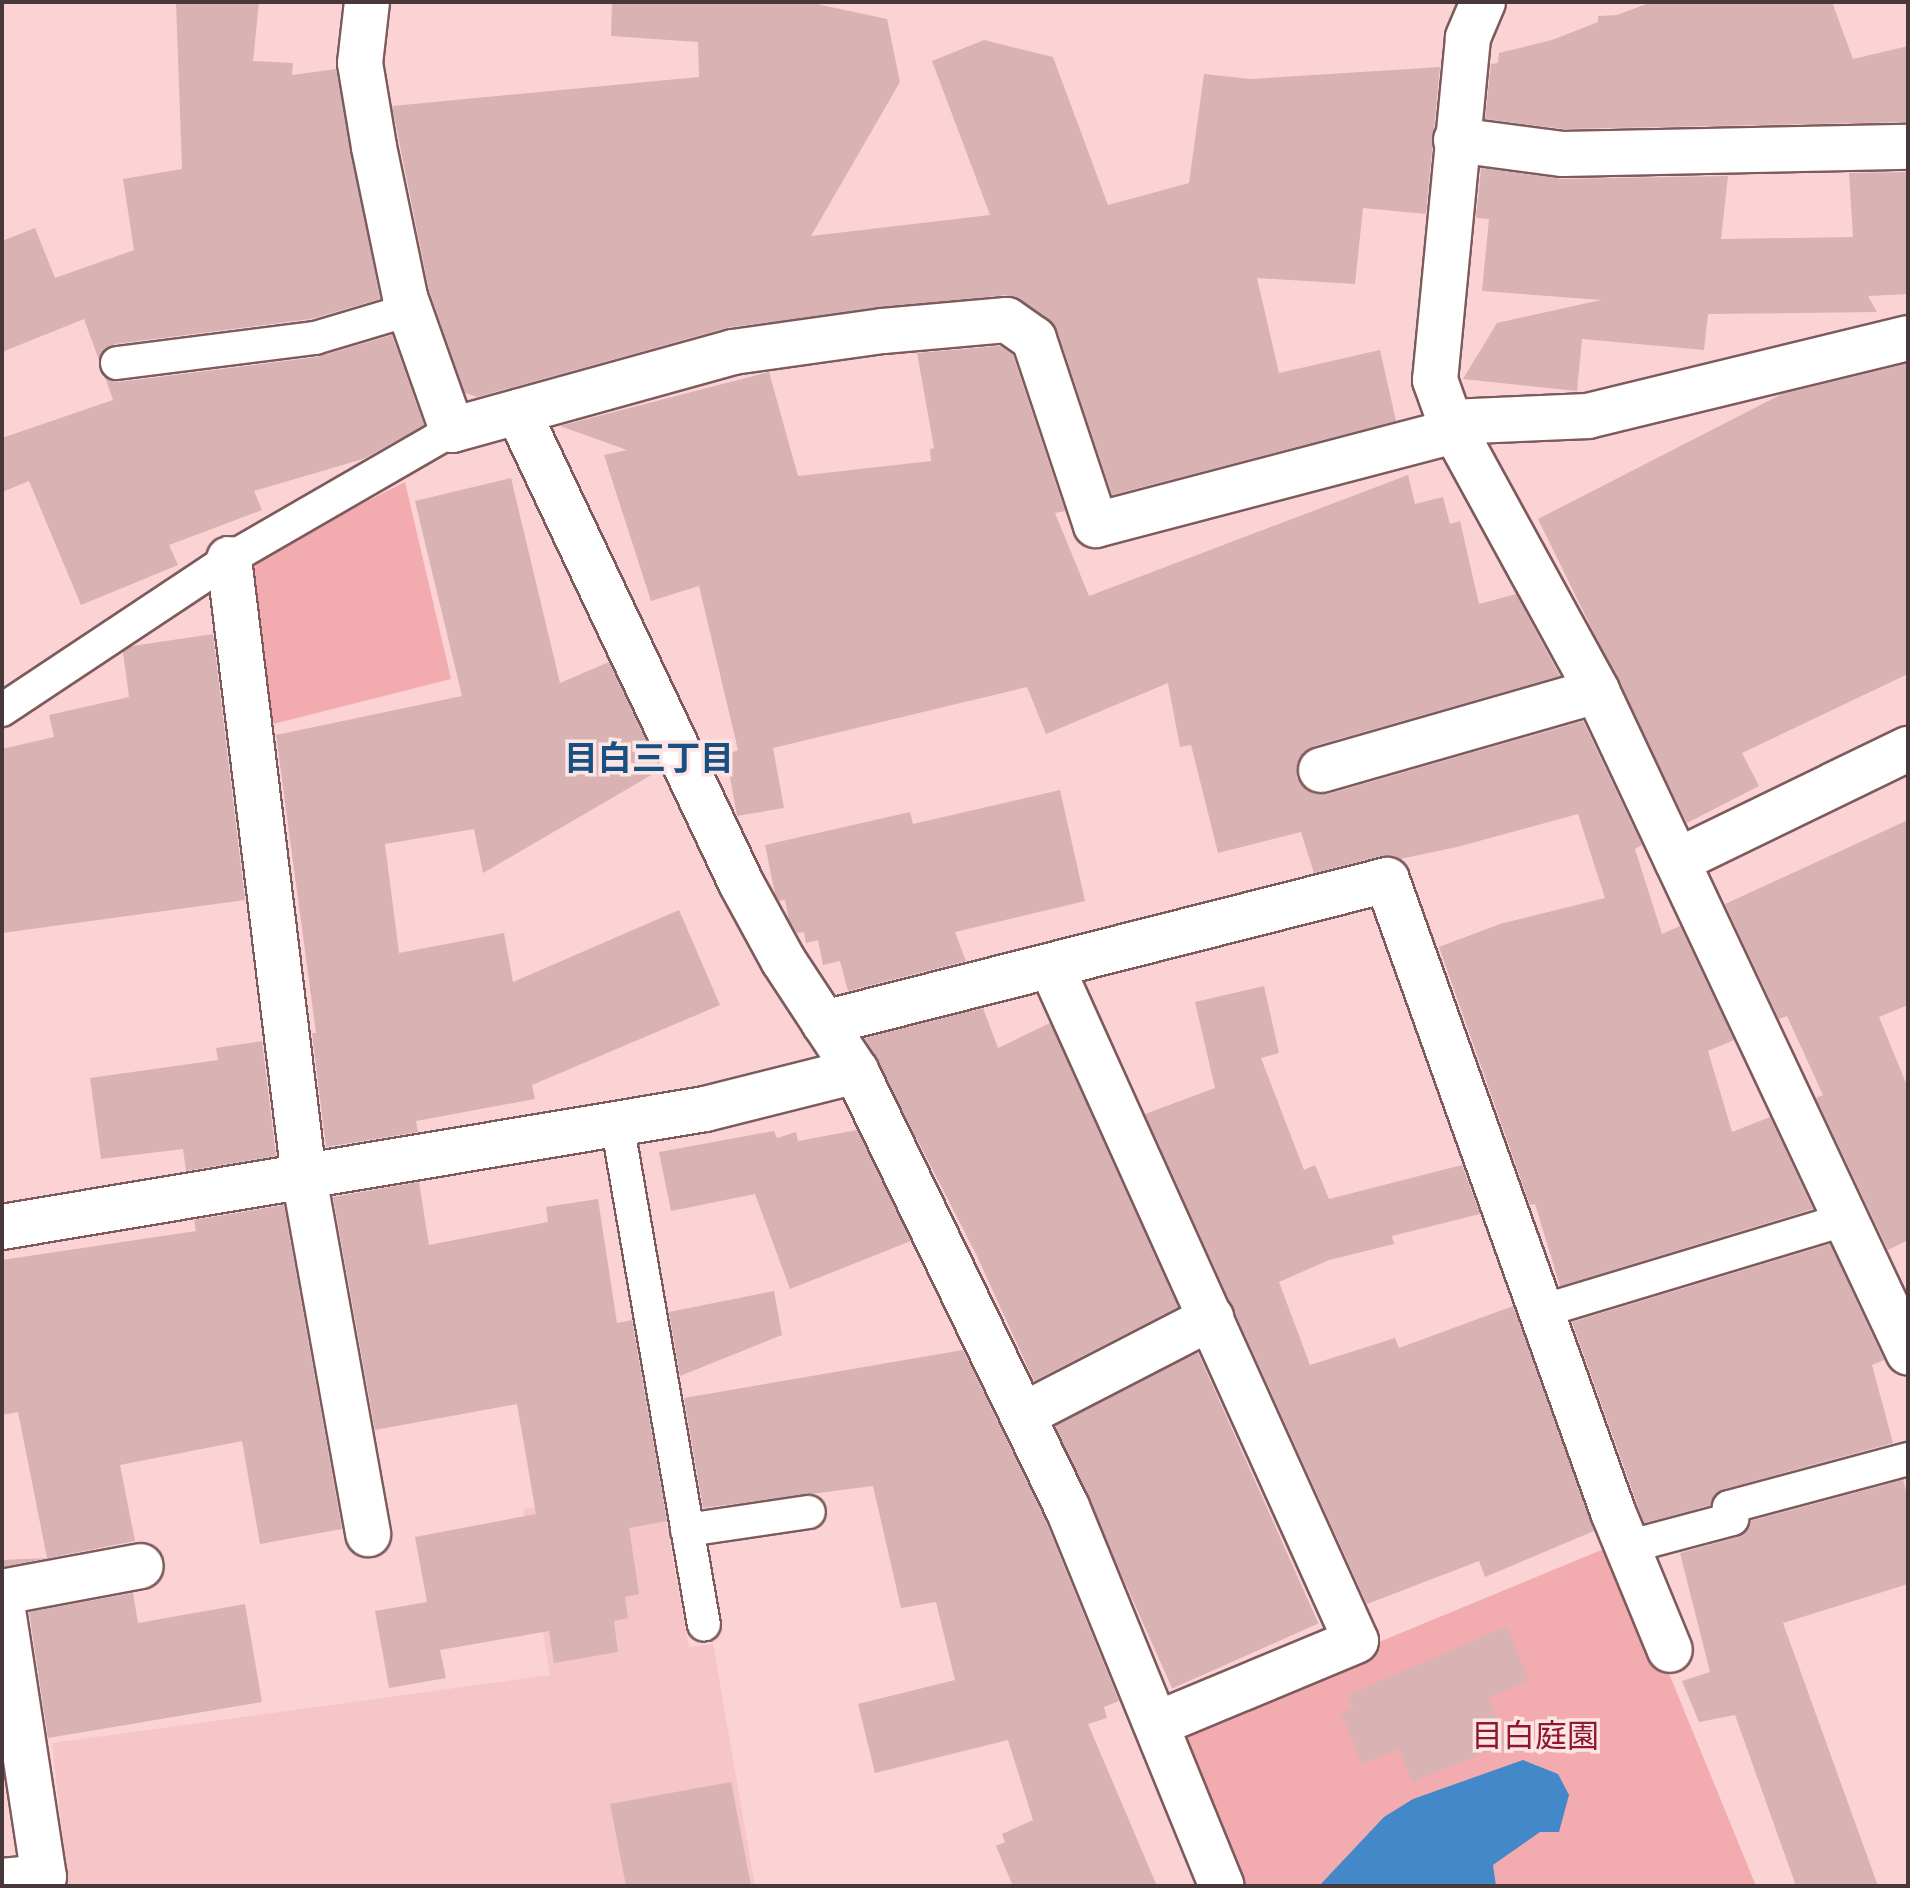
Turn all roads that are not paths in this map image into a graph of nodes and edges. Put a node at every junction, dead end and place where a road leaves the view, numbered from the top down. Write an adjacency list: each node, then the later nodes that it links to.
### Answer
1 (367, 2): 5 (street)
2 (1483, 2): 3 (street)
3 (1456, 140): 4 (street); 9 (street)
4 (1908, 147)
5 (409, 310): 7 (lane); 10 (street)
6 (1908, 338): 9 (street)
7 (117, 363)
8 (518, 412): 9 (street); 10 (street); 18 (street)
9 (1452, 426): 12 (street)
10 (452, 430): 11 (lane)
11 (229, 559): 13 (lane); 21 (street)
12 (1597, 691): 15 (street); 16 (street)
13 (2, 710)
14 (1908, 749): 16 (street)
15 (1321, 770)
16 (1677, 861): 22 (street)
17 (1052, 968): 18 (street); 24 (street); 25 (street)
18 (824, 1023): 19 (street)
19 (856, 1071): 20 (street); 27 (street)
20 (617, 1123): 21 (street); 30 (lane)
21 (304, 1177): 23 (street); 31 (street)
22 (1843, 1220): 24 (lane); 26 (street)
23 (2, 1227)
24 (1542, 1311): 32 (street)
25 (1211, 1318): 27 (street); 38 (street)
26 (1908, 1352)
27 (1023, 1415): 38 (street)
28 (1908, 1459): 32 (lane)
29 (809, 1512): 30 (lane)
30 (687, 1530): 36 (lane)
31 (368, 1534)
32 (1627, 1547): 37 (street)
33 (141, 1566): 34 (street)
34 (2, 1592)
35 (2, 1603): 39 (street)
36 (704, 1625)
37 (1670, 1650)
38 (1157, 1724): 40 (street)
39 (20, 1882)
40 (1222, 1886)

